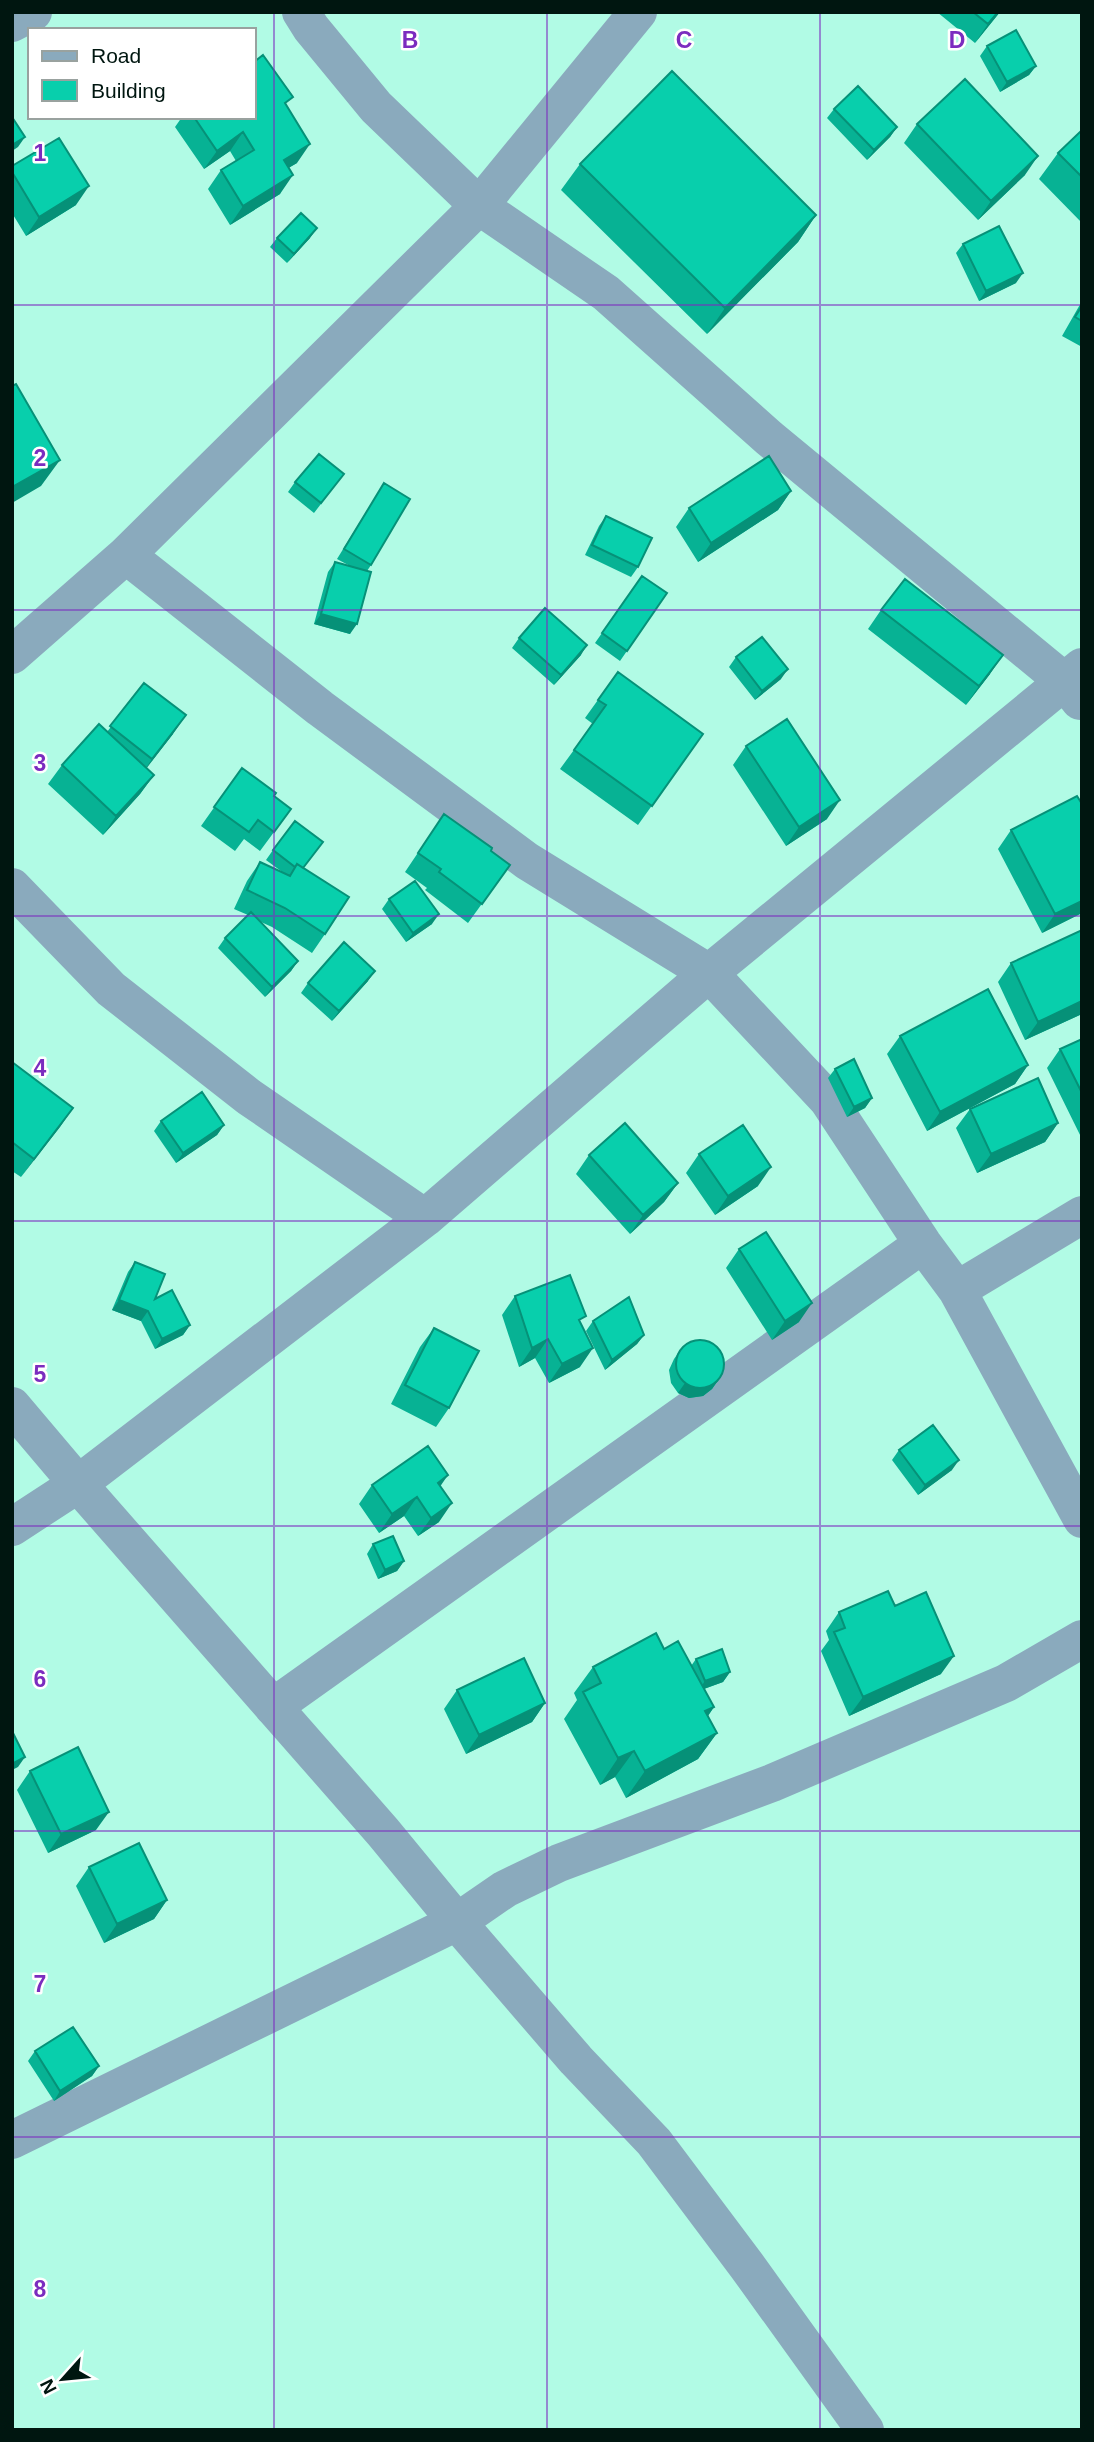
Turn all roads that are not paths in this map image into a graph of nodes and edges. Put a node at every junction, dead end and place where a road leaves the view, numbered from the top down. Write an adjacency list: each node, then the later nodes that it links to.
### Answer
1 (33, 12): 4 (street)
2 (301, 12): 5 (street)
3 (638, 12): 5 (street)
4 (12, 23)
5 (480, 206): 6 (street); 8 (street)
6 (126, 555): 7 (street); 10 (street)
7 (12, 655)
8 (1076, 684): 10 (street)
9 (12, 887): 12 (street)
10 (709, 973): 12 (street); 13 (street)
11 (1082, 1215): 14 (street)
12 (425, 1218): 16 (street)
13 (923, 1244): 14 (street); 20 (street)
14 (957, 1290): 17 (street)
15 (12, 1406): 16 (street)
16 (78, 1484): 18 (street); 20 (street)
17 (1082, 1519)
18 (12, 1527)
19 (1082, 1639): 21 (street)
20 (274, 1707): 21 (street)
21 (457, 1922): 22 (street); 23 (street)
22 (12, 2140)
23 (864, 2430)

